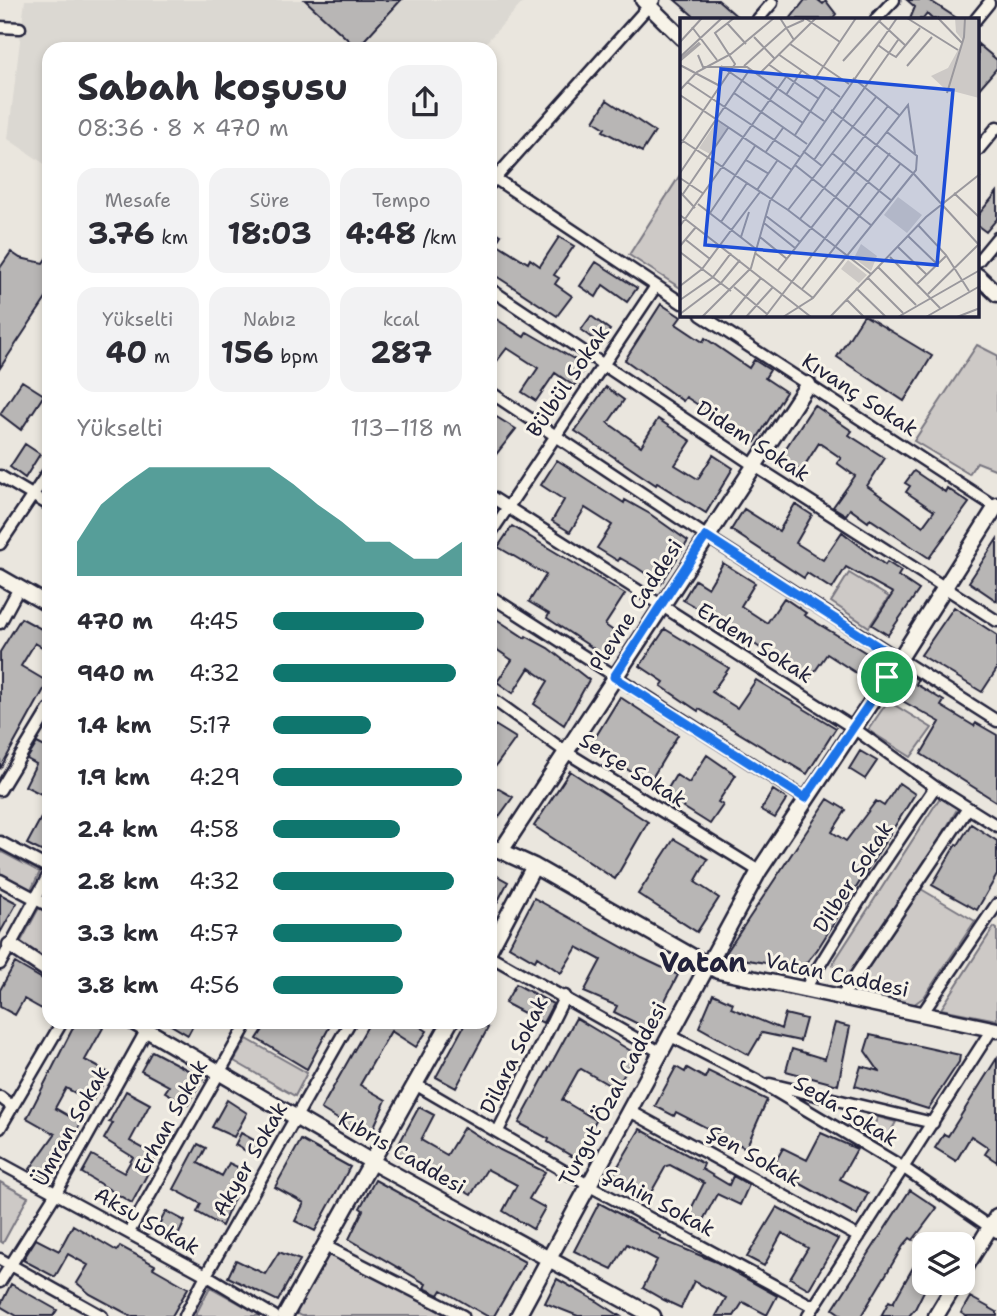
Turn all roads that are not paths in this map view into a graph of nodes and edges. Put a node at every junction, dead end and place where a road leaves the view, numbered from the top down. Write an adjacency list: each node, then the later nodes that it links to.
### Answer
1 (894, 0): 6 (street)
2 (649, 2): 10 (street); 13 (street)
3 (772, 3): 5 (street)
4 (990, 5): 7 (street)
5 (759, 18)
6 (877, 18)
7 (977, 18)
8 (0, 27): 9 (street)
9 (20, 28)
10 (680, 36)
11 (997, 127): 12 (street)
12 (979, 149)
13 (497, 173)
14 (497, 182): 18 (street)
15 (997, 238): 16 (street)
16 (979, 260)
17 (979, 276): 20 (street)
18 (656, 286): 21 (street); 23 (street, Bülbül Sokak)
19 (497, 294): 23 (street, Didem Sokak)
20 (997, 294)
21 (680, 302)
22 (704, 317): 24 (street, Kıvanç Sokak)
23 (602, 366): 26 (street, Bülbül Sokak); 27 (street, Didem Sokak)
24 (808, 384): 27 (street, Plevne Caddesi); 33 (street, Kıvanç Sokak)
25 (497, 397): 26 (street)
26 (555, 435): 34 (street, Bülbül Sokak); 36 (street)
27 (755, 466): 36 (street, Plevne Caddesi); 40 (street, Didem Sokak)
28 (0, 476): 30 (street)
29 (42, 482): 30 (street)
30 (33, 495): 31 (street); 37 (street)
31 (42, 501)
32 (497, 501): 34 (street, Erdem Sokak)
33 (997, 507): 40 (street, Turgut Özal Caddesi)
34 (507, 508): 35 (street, Bülbül Sokak); 43 (street, Erdem Sokak)
35 (497, 523)
36 (706, 536): 43 (street, Plevne Caddesi); 46 (street)
37 (0, 544)
38 (0, 577): 39 (street)
39 (19, 588): 41 (street); 45 (street)
40 (945, 588): 44 (street, Didem Sokak); 46 (street, Turgut Özal Caddesi)
41 (42, 601)
42 (497, 601): 47 (street)
43 (660, 607): 47 (street, Plevne Caddesi); 51 (street, Erdem Sokak)
44 (997, 621)
45 (0, 623)
46 (899, 660): 50 (street); 51 (street, Turgut Özal Caddesi)
47 (614, 677): 52 (street, Plevne Caddesi); 56 (street)
48 (497, 703): 52 (street, Serçe Sokak)
49 (42, 721): 53 (street)
50 (997, 721)
51 (852, 727): 54 (street, Erdem Sokak); 56 (street, Turgut Özal Caddesi)
52 (566, 752): 60 (street, Plevne Caddesi); 64 (street, Serçe Sokak)
53 (3, 778): 55 (street)
54 (935, 787): 57 (street, Erdem Sokak); 76 (street, Dilber Sokak)
55 (0, 790)
56 (805, 798): 64 (street, Turgut Özal Caddesi)
57 (968, 808): 58 (street, Erdem Sokak); 78 (street)
58 (997, 826)
59 (0, 842): 62 (street)
60 (497, 847)
61 (497, 848): 63 (street, Vatan Caddesi)
62 (42, 864)
63 (534, 866): 70 (street); 75 (street, Vatan Caddesi)
64 (759, 871): 75 (street, Turgut Özal Caddesi)
65 (0, 880): 67 (street)
66 (42, 887): 67 (street)
67 (36, 899): 68 (street); 71 (street)
68 (42, 902)
69 (997, 904): 79 (street)
70 (497, 936)
71 (10, 945): 73 (street); 74 (street)
72 (497, 960): 77 (street)
73 (0, 964)
74 (42, 966)
75 (707, 966): 76 (street, Vatan Caddesi); 87 (street, Turgut Özal Caddesi)
76 (805, 989): 78 (street, Vatan Caddesi)
77 (565, 996): 88 (street); 98 (street, Dilara Sokak)
78 (841, 997): 79 (street, Vatan Caddesi)
79 (922, 1014): 86 (street, Vatan Caddesi)
80 (58, 1029): 93 (street)
81 (140, 1029): 103 (street, Ümran Sokak)
82 (151, 1029): 89 (street, Kıbrıs Caddesi)
83 (244, 1029): 89 (street, Erhan Sokak)
84 (346, 1029): 95 (street, Akyer Sokak)
85 (442, 1029): 91 (street)
86 (995, 1029): 96 (street)
87 (668, 1035): 88 (street, Turgut Özal Caddesi); 90 (street, Seda Sokak)
88 (660, 1052): 94 (street, Turgut Özal Caddesi)
89 (218, 1071): 95 (street, Kıbrıs Caddesi); 105 (street, Erhan Sokak)
90 (760, 1082): 96 (street); 101 (street, Seda Sokak)
91 (415, 1084): 98 (street, Şahin Sokak); 99 (street)
92 (0, 1097): 93 (street)
93 (13, 1107): 97 (street)
94 (628, 1110): 102 (street, Turgut Özal Caddesi); 106 (street, Şen Sokak)
95 (297, 1116): 99 (street, Kıbrıs Caddesi); 112 (street, Akyer Sokak)
96 (933, 1123): 101 (street)
97 (0, 1128)
98 (498, 1130): 102 (street, Şahin Sokak)
99 (372, 1162): 107 (street); 110 (street, Kıbrıs Caddesi)
100 (0, 1163): 103 (street, Aksu Sokak)
101 (904, 1168): 104 (street, Seda Sokak); 106 (street)
102 (588, 1185): 110 (street, Turgut Özal Caddesi); 115 (street, Şahin Sokak)
103 (56, 1193): 105 (street, Aksu Sokak); 111 (street, Ümran Sokak)
104 (995, 1225): 108 (street)
105 (129, 1232): 112 (street, Aksu Sokak)
106 (859, 1237): 115 (street)
107 (325, 1246): 119 (street); 120 (street)
108 (975, 1254)
109 (0, 1259): 111 (street)
110 (548, 1260): 121 (street, Turgut Özal Caddesi); 122 (street, Kıbrıs Caddesi)
111 (11, 1265): 113 (street, Ümran Sokak); 116 (street)
112 (206, 1275): 117 (street, Akyer Sokak); 118 (street, Aksu Sokak)
113 (0, 1282)
114 (949, 1295): 123 (street)
115 (811, 1312)
116 (95, 1314)
117 (185, 1316)
118 (274, 1316)
119 (285, 1316)
120 (463, 1316)
121 (518, 1316)
122 (653, 1316)
123 (936, 1316)

